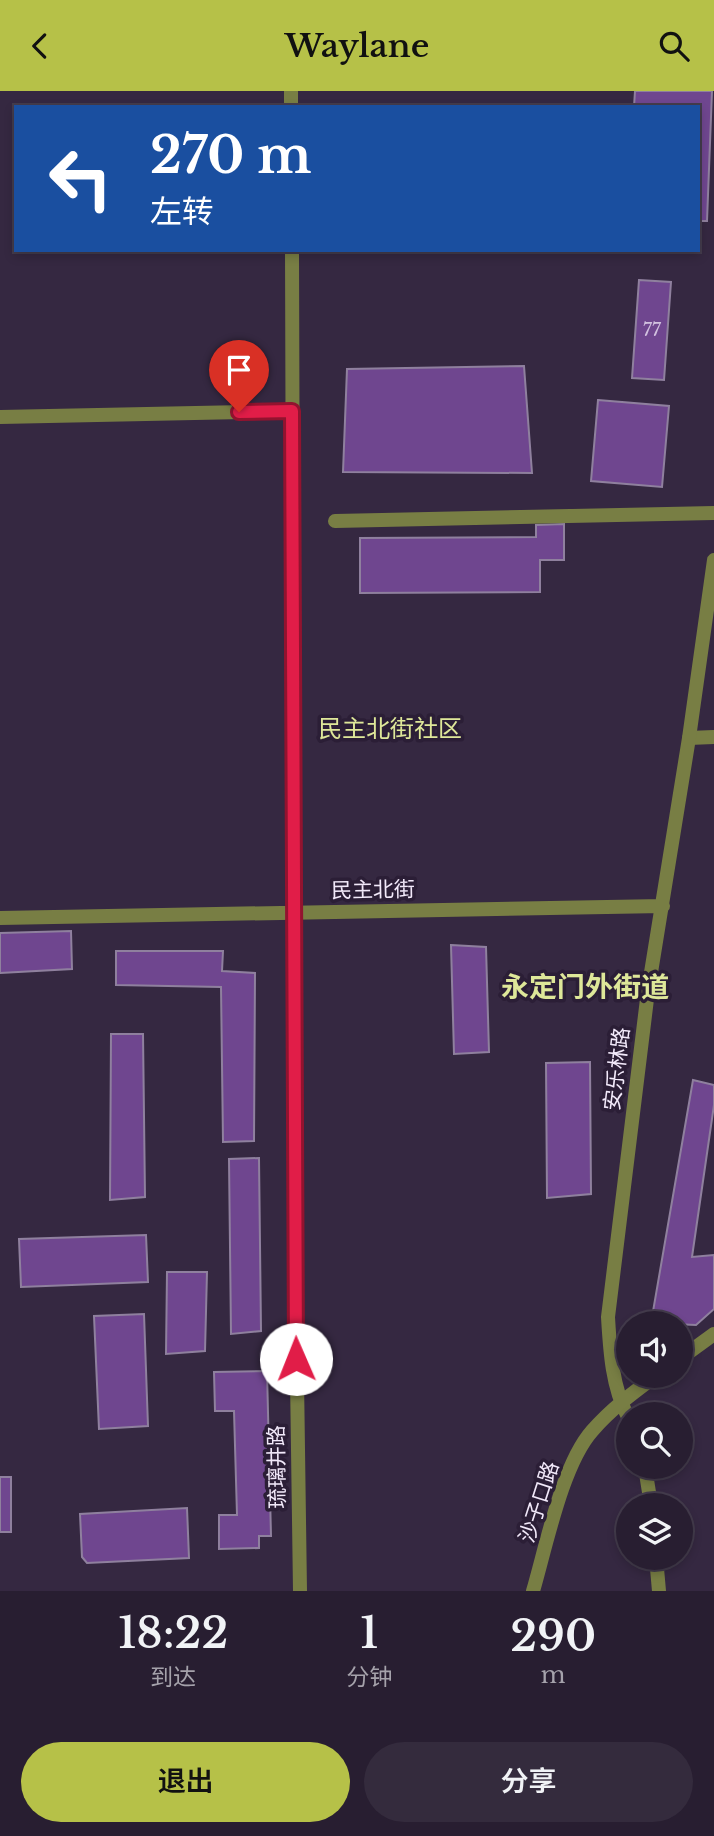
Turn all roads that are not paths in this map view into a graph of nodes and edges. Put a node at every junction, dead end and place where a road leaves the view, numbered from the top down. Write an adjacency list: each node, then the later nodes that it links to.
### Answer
1 (292, 252): 2 (street, 琉璃井路)
2 (292, 411): 3 (street); 10 (street, 琉璃井路)
3 (0, 417)
4 (714, 513): 5 (street)
5 (335, 520)
6 (714, 560): 8 (street, 安乐林路)
7 (714, 737): 8 (street)
8 (689, 738): 9 (street, 安乐林路)
9 (663, 906): 10 (street, 民主北街); 15 (street, 安乐林路)
10 (294, 912): 11 (street, 民主北街); 18 (street, 琉璃井路)
11 (0, 918)
12 (714, 1334): 13 (street)
13 (693, 1349)
14 (639, 1388): 15 (street, 沙子口路)
15 (620, 1402)
16 (616, 1406): 19 (street, 沙子口路)
17 (657, 1570): 20 (street)
18 (300, 1591)
19 (533, 1591)
20 (659, 1591)

